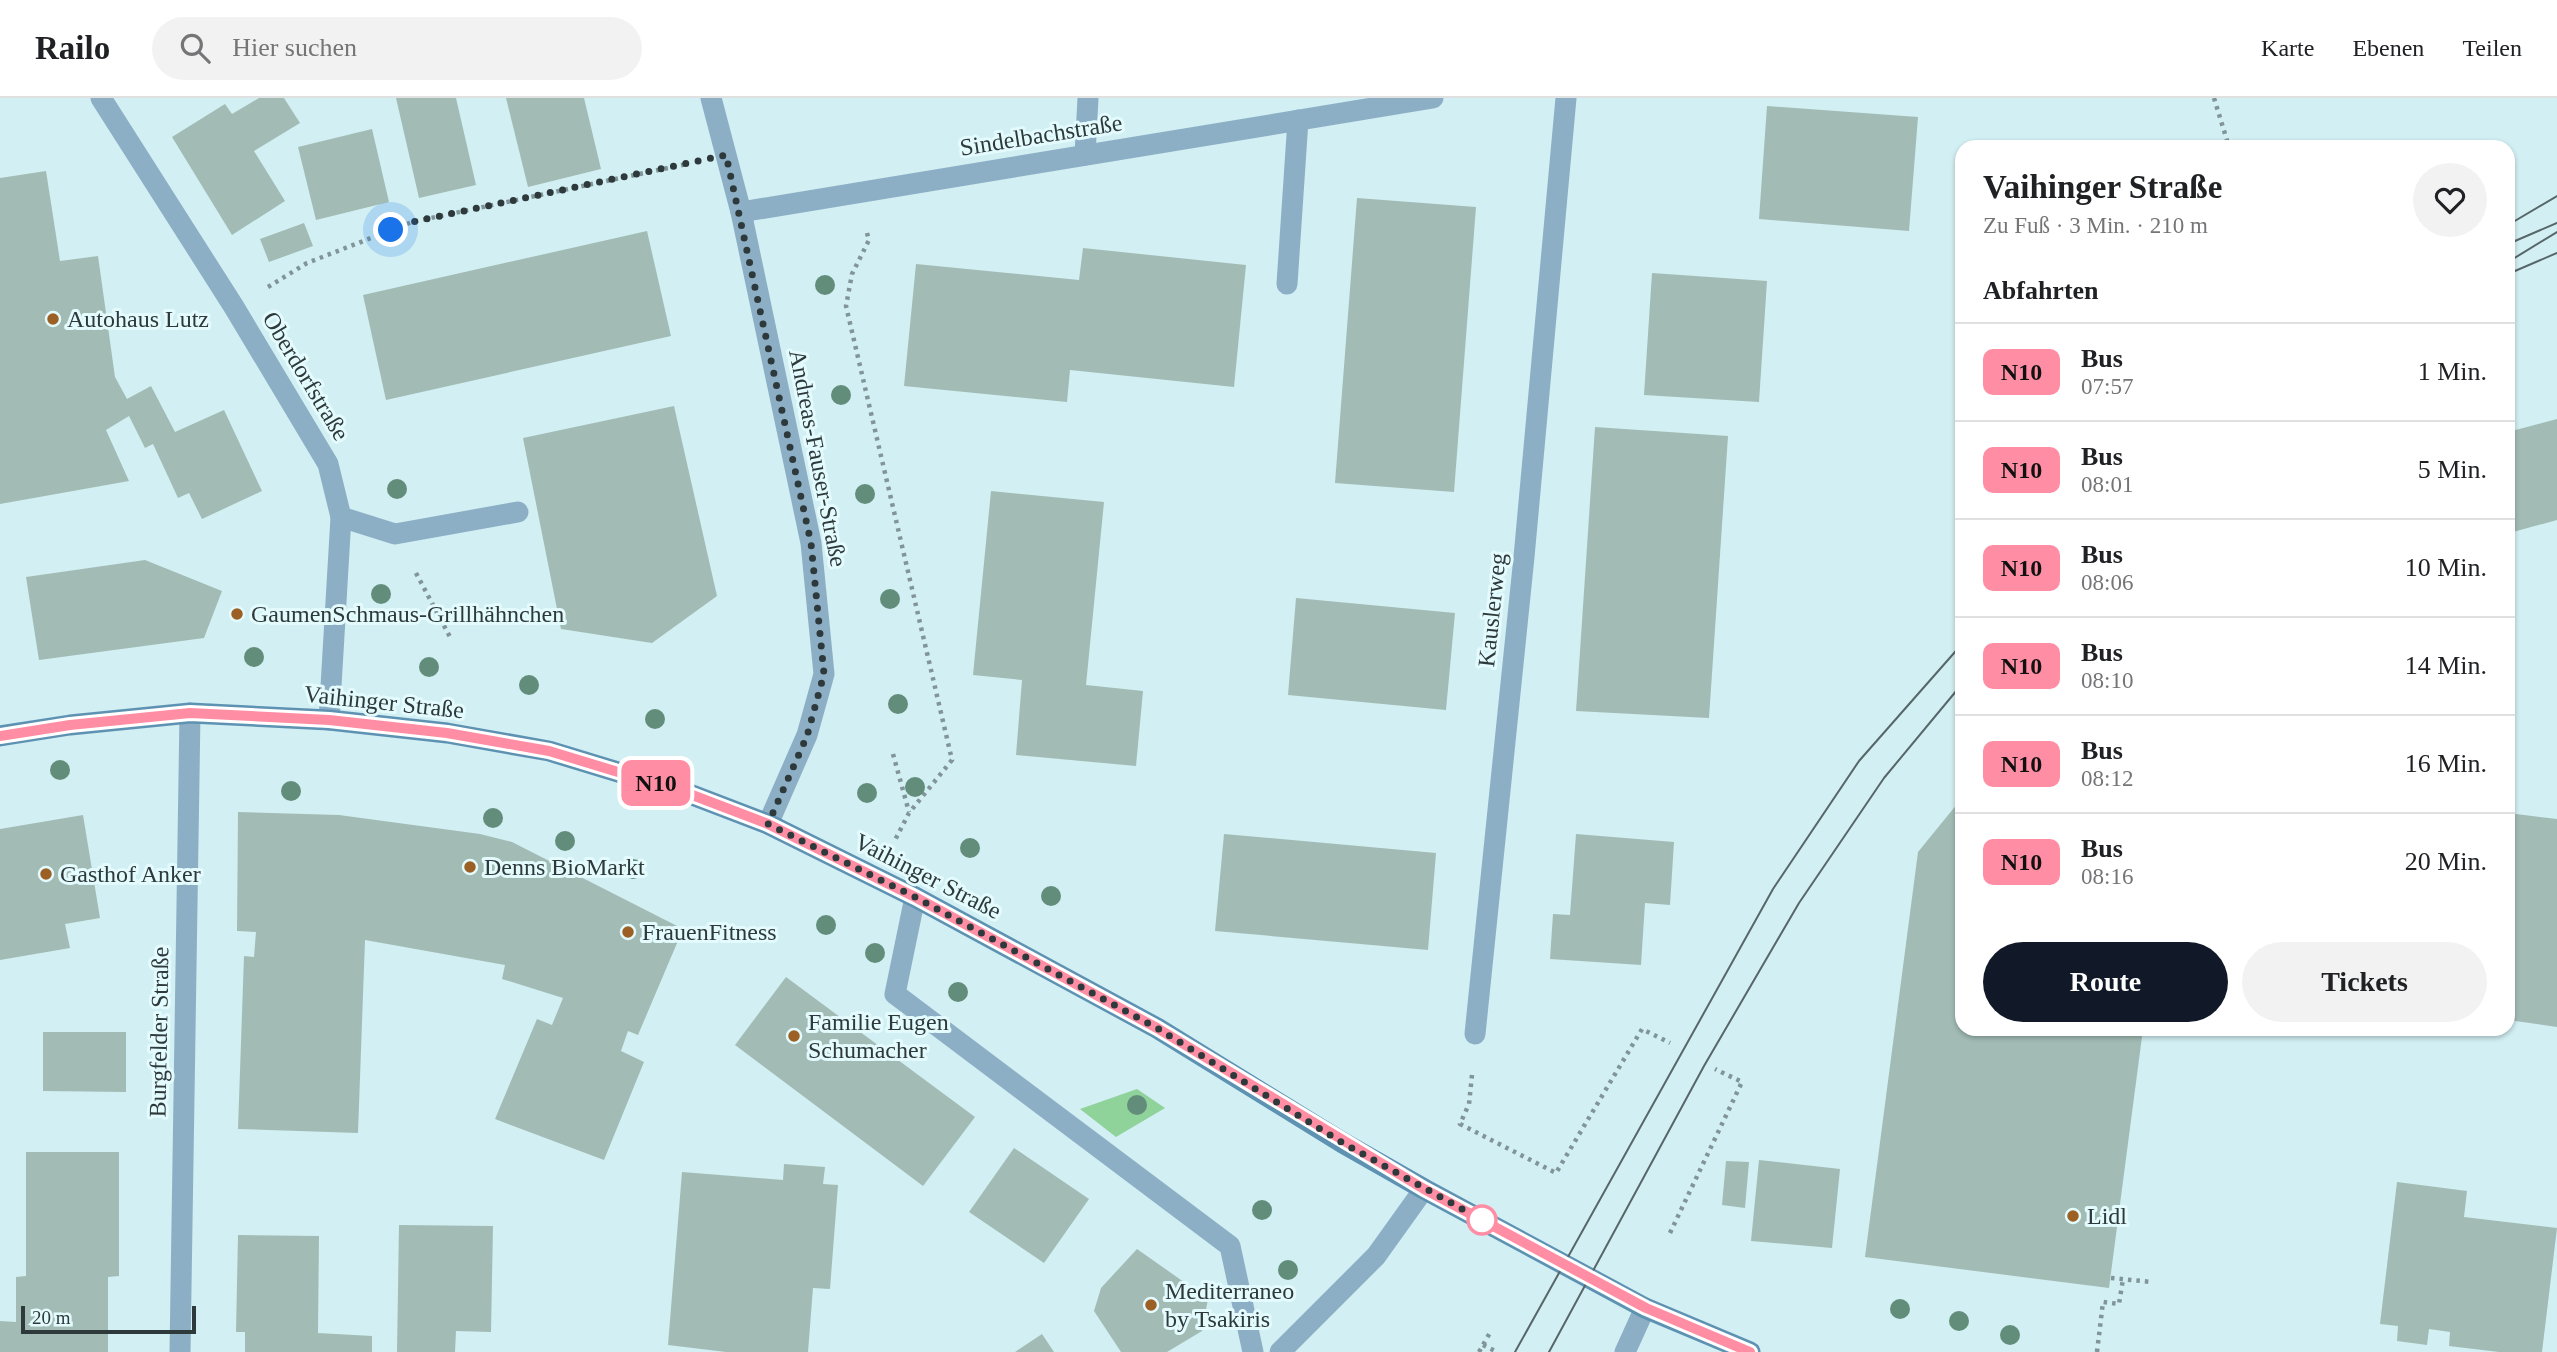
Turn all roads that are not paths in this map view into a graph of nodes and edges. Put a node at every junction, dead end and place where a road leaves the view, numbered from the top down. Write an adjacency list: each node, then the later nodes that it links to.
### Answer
1 (101, 98): 11 (street, Oberdorfstraße)
2 (711, 98): 8 (street, Andreas-Fauser-Straße)
3 (1088, 98): 7 (street)
4 (1433, 98): 6 (street, Sindelbachstraße)
5 (1566, 98): 17 (street, Kauslerweg)
6 (1298, 120): 7 (street, Sindelbachstraße); 9 (street)
7 (1084, 155): 8 (street, Sindelbachstraße)
8 (741, 212): 15 (street, Andreas-Fauser-Straße)
9 (1287, 284)
10 (518, 512): 11 (street)
11 (341, 517): 13 (street, Oberdorfstraße)
12 (190, 713): 13 (main road, Vaihinger Straße); 14 (main road, Vaihinger Straße); 20 (street, Burgfelder Straße)
13 (329, 720): 15 (main road, Vaihinger Straße)
14 (0, 736)
15 (768, 824): 16 (main road, Vaihinger Straße)
16 (915, 897): 18 (main road, Vaihinger Straße); 21 (street)
17 (1475, 1034)
18 (1424, 1189): 19 (main road, Vaihinger Straße); 22 (street)
19 (1646, 1308): 23 (street); 24 (main road, Vaihinger Straße)
20 (180, 1352)
21 (1253, 1352)
22 (1280, 1352)
23 (1626, 1352)
24 (1750, 1352)

